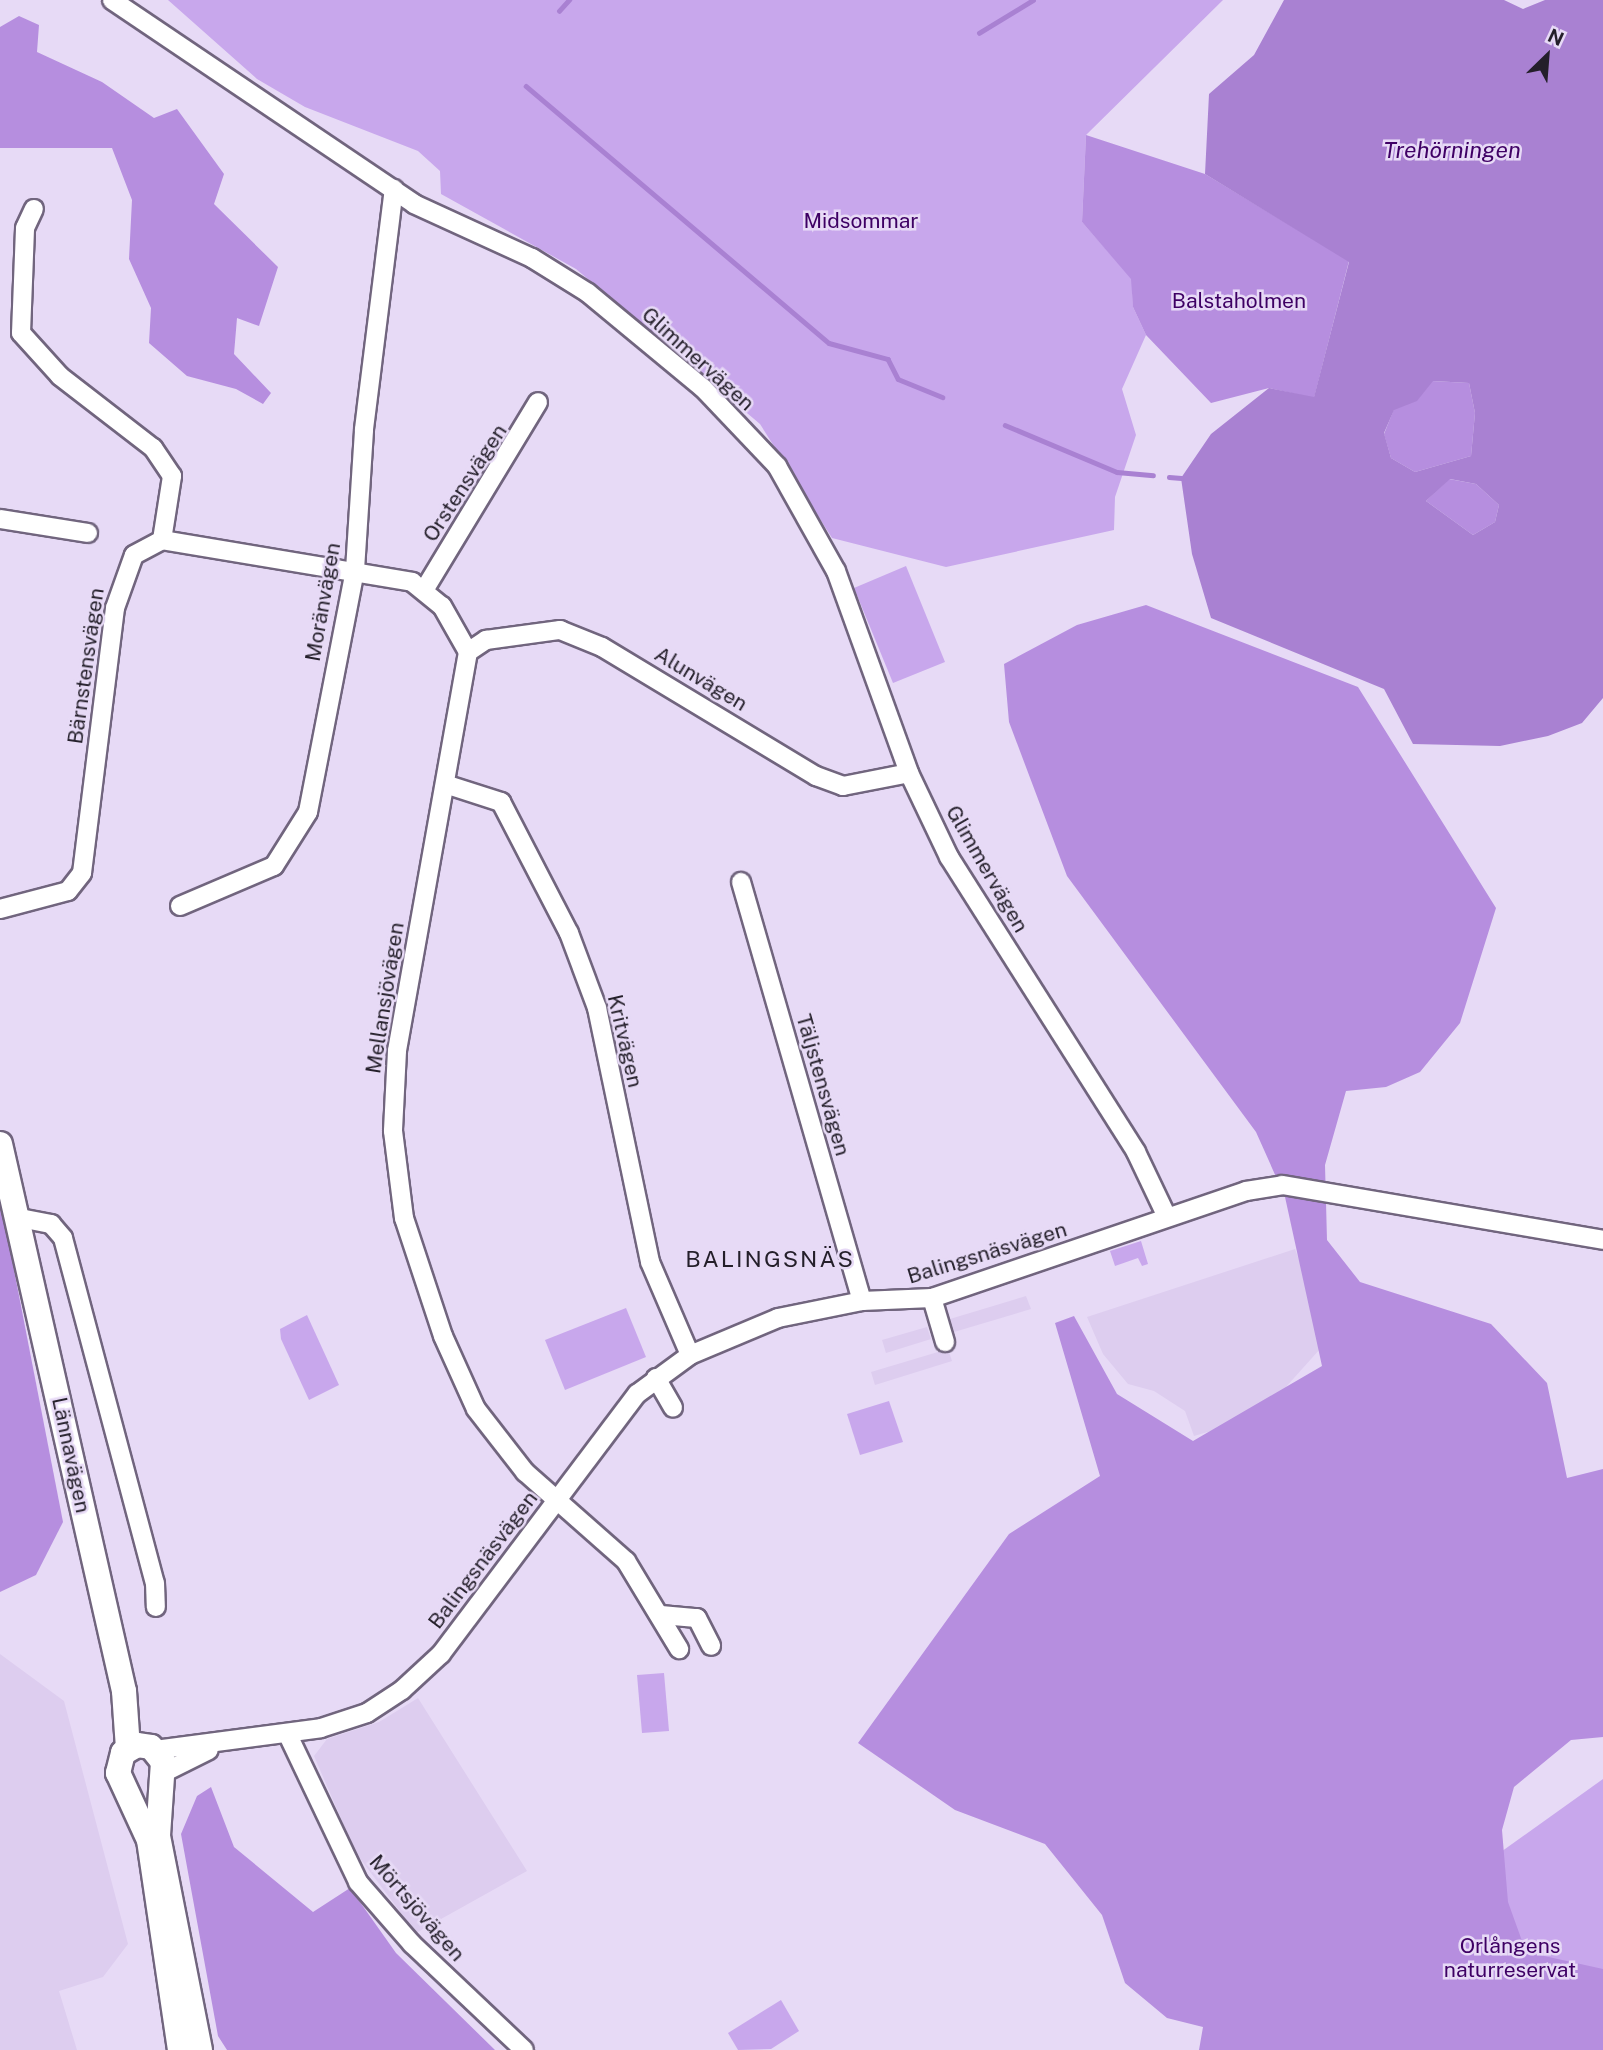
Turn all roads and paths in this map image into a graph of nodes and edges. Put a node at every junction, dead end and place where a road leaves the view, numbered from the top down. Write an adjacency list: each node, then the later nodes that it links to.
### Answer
1 (112, 0): 2 (street, Glimmervägen)
2 (394, 189): 8 (street, Moränvägen); 11 (street, Glimmervägen)
3 (34, 209): 7 (street)
4 (538, 402): 9 (street, Orstensvägen)
5 (0, 520): 6 (street)
6 (88, 533)
7 (162, 540): 8 (street); 15 (street, Bärnstensvägen)
8 (355, 570): 9 (street); 14 (street, Moränvägen)
9 (426, 587): 10 (street)
10 (468, 652): 11 (street, Alunvägen); 12 (street, Mellansjövägen)
11 (909, 773): 17 (street, Glimmervägen)
12 (448, 785): 23 (street, Kritvägen); 26 (street, Mellansjövägen)
13 (741, 882): 21 (street, Täljstensvägen)
14 (180, 906)
15 (0, 909)
16 (0, 1144): 18 (main road, Lännavägen)
17 (1167, 1217): 19 (street, Balingsnäsvägen); 20 (street, Balingsnäsvägen)
18 (20, 1218): 27 (street); 32 (main road, Lännavägen)
19 (1603, 1240)
20 (932, 1298): 21 (street, Balingsnäsvägen); 22 (street)
21 (862, 1301): 23 (street, Balingsnäsvägen)
22 (945, 1342)
23 (690, 1354): 24 (street, Balingsnäsvägen)
24 (656, 1377): 25 (street); 26 (street, Balingsnäsvägen)
25 (673, 1407)
26 (557, 1498): 28 (street, Mellansjövägen); 31 (street, Balingsnäsvägen)
27 (156, 1607)
28 (661, 1615): 29 (street); 30 (street, Mellansjövägen)
29 (711, 1646)
30 (679, 1649)
31 (288, 1735): 32 (street, Balingsnäsvägen); 36 (street, Mörtsjövägen)
32 (150, 1760): 33 (main road); 33 (main road, Lännavägen); 35 (main road, Lännavägen)
33 (128, 1787): 34 (main road, Lännavägen)
34 (180, 2050)
35 (200, 2050)
36 (524, 2050)

